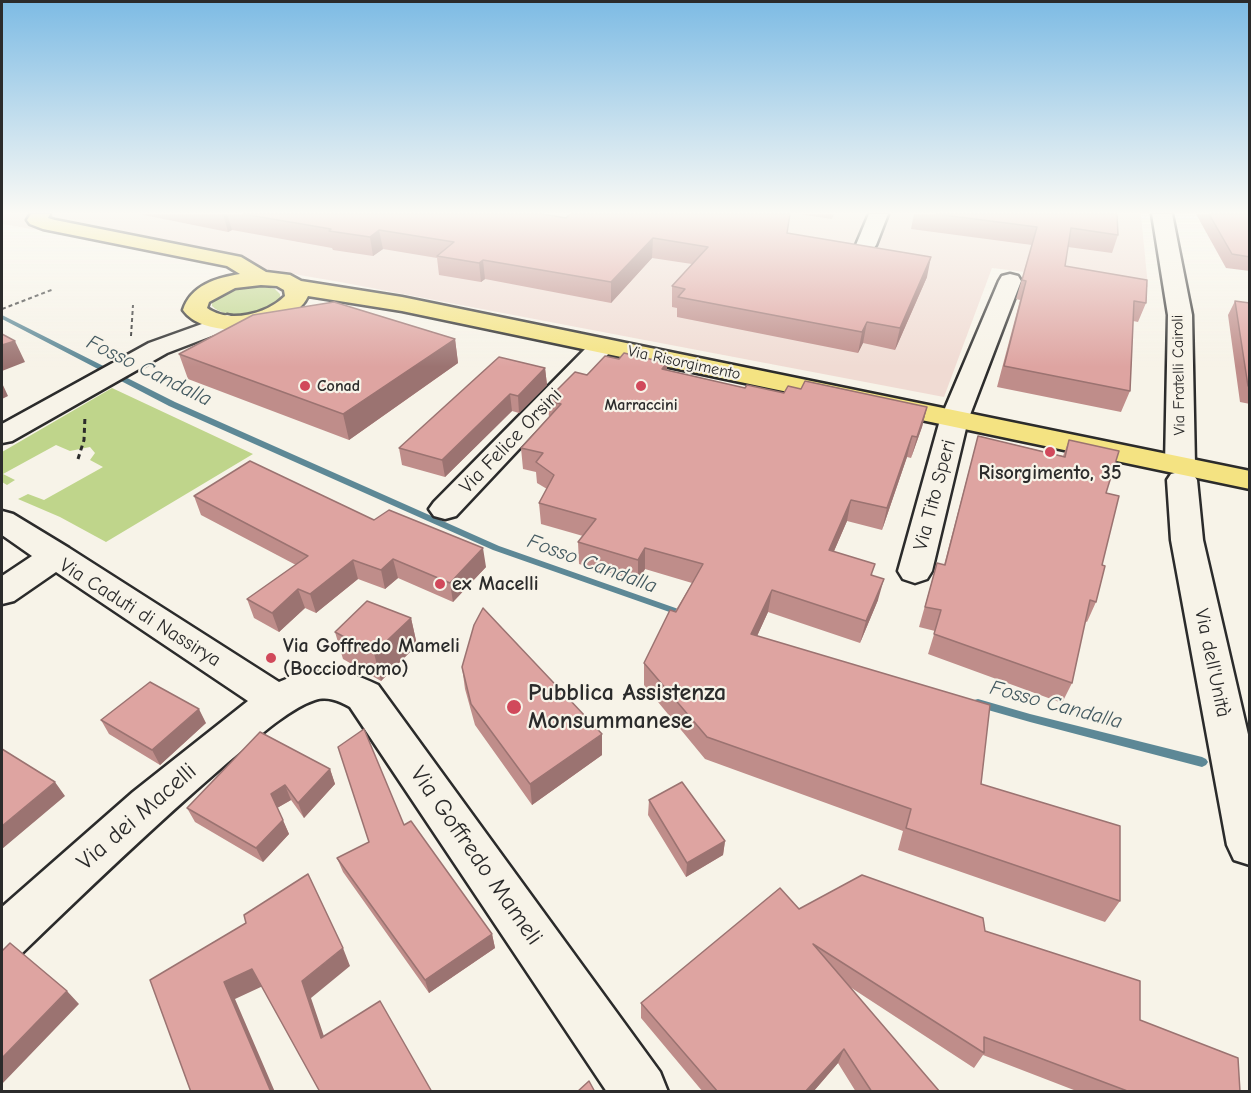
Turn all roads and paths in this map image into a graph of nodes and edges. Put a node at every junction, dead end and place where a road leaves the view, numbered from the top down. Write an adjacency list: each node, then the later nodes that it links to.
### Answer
1 (203, 265): 8 (main road, Via Risorgimento)
2 (240, 265): 4 (main road, Via Risorgimento)
3 (1171, 265): 19 (street, Via Fratelli Cairoli)
4 (261, 278): 6 (main road, Via Risorgimento); 8 (main road, Via Risorgimento)
5 (1010, 281): 16 (street, Via Tito Speri)
6 (295, 287): 9 (main road, Via Risorgimento); 11 (main road)
7 (54, 289): 10 (path)
8 (200, 302): 12 (main road, Via Risorgimento); 14 (street)
9 (402, 304): 11 (main road, Via Risorgimento); 13 (main road, Via Risorgimento)
10 (2, 309)
11 (277, 313): 12 (main road, Via Risorgimento)
12 (227, 322): 14 (street)
13 (602, 346): 16 (main road, Via Risorgimento); 23 (street, Via Felice Orsini)
14 (158, 348): 15 (street)
15 (88, 387): 17 (street); 18 (path)
16 (960, 421): 19 (main road, Via Risorgimento); 19 (main road, Via Risorgimento); 26 (street, Via Tito Speri)
17 (2, 435)
18 (78, 459)
19 (1181, 473): 20 (main road, Via Risorgimento); 21 (main road); 22 (main road, Via Risorgimento); 29 (street, Via dell'Unità)
20 (1250, 480)
21 (1250, 486)
22 (1250, 495)
23 (446, 509)
24 (2, 521): 25 (street)
25 (57, 556): 27 (street, Via Caduti di Nassirya); 28 (street, Via Caduti di Nassirya)
26 (915, 571)
27 (2, 592)
28 (279, 702): 30 (street, Via dei Macelli); 31 (street, Via Goffredo Mameli)
29 (1250, 845)
30 (2, 939)
31 (640, 1092)

